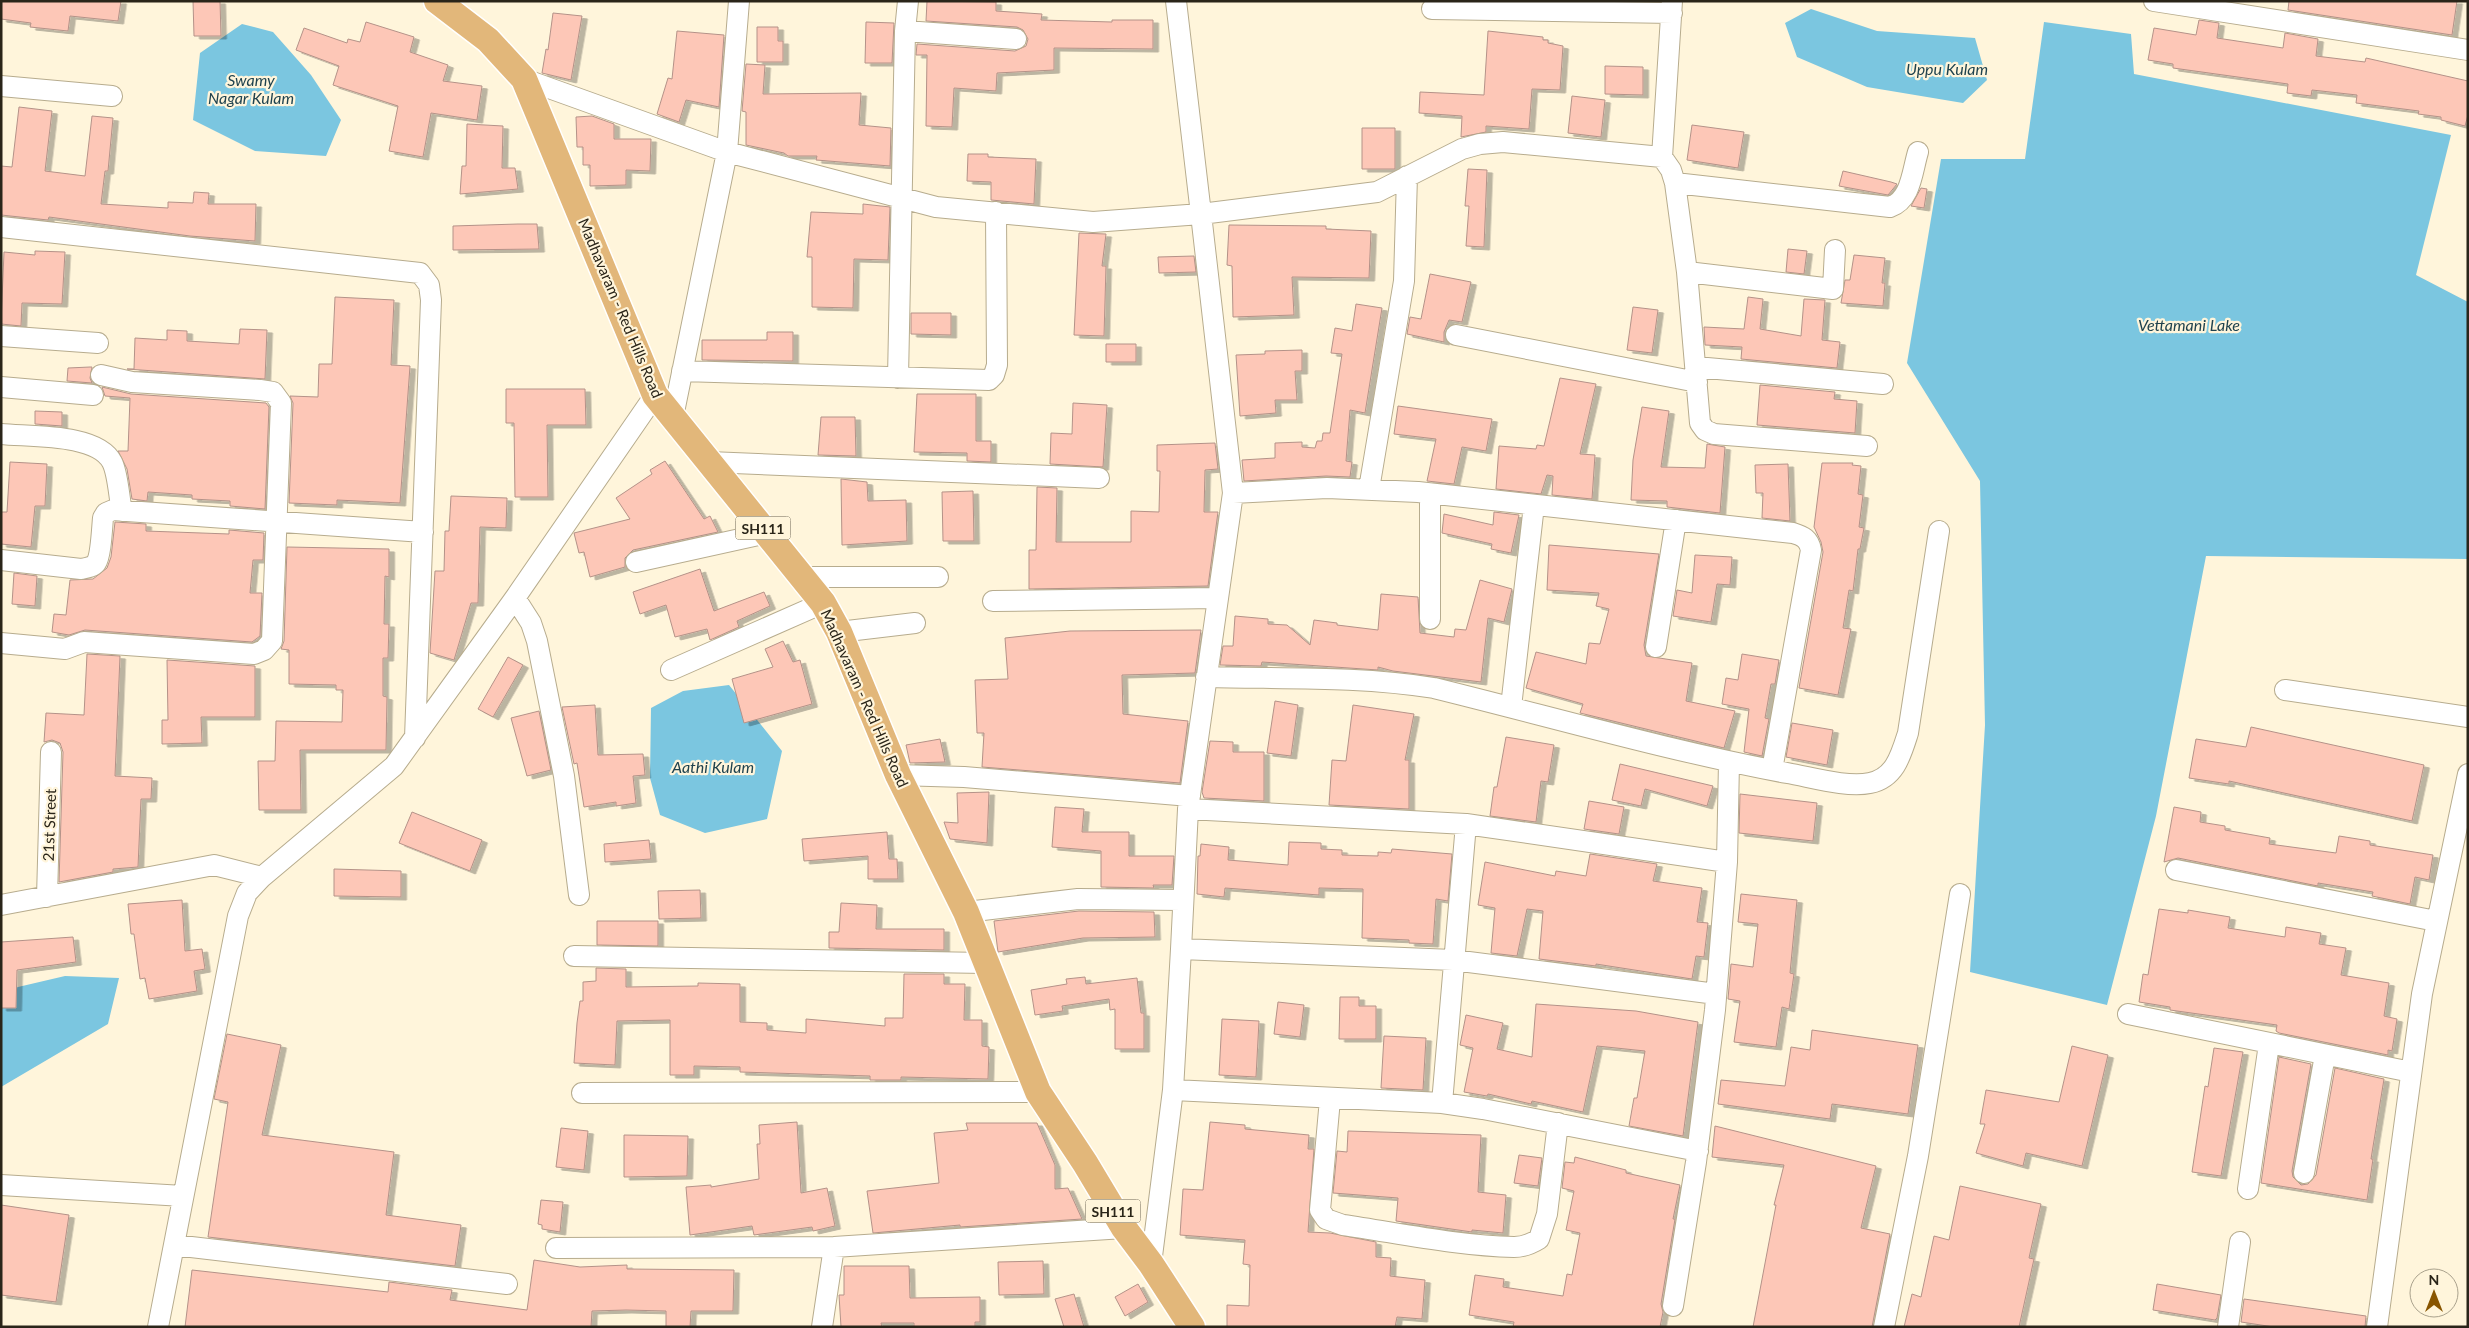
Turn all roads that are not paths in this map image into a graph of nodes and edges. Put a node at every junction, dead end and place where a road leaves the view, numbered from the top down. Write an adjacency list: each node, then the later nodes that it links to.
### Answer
1 (739, 1): 14 (street)
2 (908, 1): 8 (street)
3 (1176, 1): 21 (street)
4 (2154, 1): 10 (street)
5 (447, 5): 11 (main road, Madhavaram - Red Hills Road / SH111)
6 (1672, 7): 7 (street); 16 (street)
7 (1432, 9)
8 (905, 31): 9 (street); 19 (street)
9 (1016, 39)
10 (2468, 50)
11 (524, 79): 14 (street); 35 (main road, Madhavaram - Red Hills Road / SH111)
12 (1, 86): 13 (street)
13 (112, 96)
14 (727, 152): 19 (street); 28 (street)
15 (1918, 152): 18 (street)
16 (1662, 157): 17 (street); 18 (street)
17 (1407, 176): 21 (street); 41 (street)
18 (1675, 183): 24 (street)
19 (902, 198): 20 (street); 31 (street)
20 (996, 212): 21 (street); 31 (street)
21 (1201, 214): 42 (street)
22 (1, 228): 49 (street)
23 (1835, 250): 24 (street)
24 (1687, 272): 29 (street)
25 (1456, 335): 29 (street)
26 (1, 336): 27 (street)
27 (98, 343)
28 (682, 371): 31 (street); 36 (street)
29 (1696, 374): 32 (street); 38 (street)
30 (101, 375): 47 (street)
31 (898, 378)
32 (1883, 384)
33 (1, 388): 34 (street)
34 (93, 395)
35 (655, 395): 36 (main road, Madhavaram - Red Hills Road / SH111); 55 (street)
36 (672, 417): 39 (main road, Madhavaram - Red Hills Road / SH111)
37 (1, 434): 45 (street)
38 (1867, 446)
39 (710, 462): 40 (street); 50 (main road, Madhavaram - Red Hills Road / SH111)
40 (1099, 478)
41 (1369, 489): 42 (street); 43 (street)
42 (1233, 493): 56 (street)
43 (1430, 494): 44 (street); 59 (street)
44 (1534, 504): 46 (street); 67 (street)
45 (122, 511): 47 (street); 51 (street)
46 (1676, 520): 63 (street); 72 (street)
47 (277, 522): 49 (street); 62 (street)
48 (1939, 531): 72 (street)
49 (423, 532): 69 (street)
50 (767, 533): 52 (street); 53 (main road, Madhavaram - Red Hills Road / SH111)
51 (1, 560)
52 (636, 562)
53 (802, 576): 54 (street); 58 (main road, Madhavaram - Red Hills Road / SH111)
54 (938, 576)
55 (515, 598): 69 (street); 82 (street)
56 (1217, 598): 57 (street); 65 (street)
57 (993, 601)
58 (823, 602): 61 (main road, Madhavaram - Red Hills Road / SH111); 64 (street)
59 (1430, 620)
60 (915, 623): 61 (street)
61 (839, 632): 73 (main road, Madhavaram - Red Hills Road / SH111)
62 (1, 643)
63 (1656, 647)
64 (672, 670)
65 (1206, 677): 67 (street); 75 (street)
66 (2284, 690): 68 (street)
67 (1511, 707): 71 (street)
68 (2468, 717)
69 (415, 738): 80 (street)
70 (51, 752): 83 (street, 21st Street)
71 (1729, 762): 72 (street); 78 (street)
72 (1772, 770)
73 (898, 774): 75 (street); 86 (main road, Madhavaram - Red Hills Road / SH111)
74 (2468, 774): 77 (street)
75 (1189, 802): 76 (street); 84 (street)
76 (1466, 824): 78 (street); 90 (street)
77 (2461, 838): 87 (street)
78 (1727, 862): 92 (street)
79 (2176, 870): 87 (street)
80 (262, 877): 83 (street); 107 (street)
81 (1960, 894): 119 (street)
82 (579, 895)
83 (47, 897): 85 (street)
84 (1182, 900): 86 (street); 88 (street)
85 (1, 905)
86 (966, 912): 91 (main road, Madhavaram - Red Hills Road / SH111)
87 (2436, 921): 96 (street)
88 (1181, 949): 90 (street); 97 (street)
89 (574, 956): 91 (street)
90 (1453, 960): 92 (street); 101 (street)
91 (985, 963): 98 (main road, Madhavaram - Red Hills Road / SH111)
92 (1716, 994): 103 (street)
93 (2128, 1014): 94 (street)
94 (2269, 1044): 95 (street); 106 (street)
95 (2324, 1055): 96 (street); 104 (street)
96 (2411, 1072): 121 (street)
97 (1173, 1090): 100 (street); 113 (street)
98 (1038, 1092): 99 (street); 108 (main road, Madhavaram - Red Hills Road / SH111)
99 (582, 1093)
100 (1330, 1099): 101 (street); 102 (street)
101 (1442, 1103): 102 (street)
102 (1558, 1123): 103 (street)
103 (1698, 1152): 115 (street)
104 (2304, 1173)
105 (1, 1185): 107 (street)
106 (2248, 1188)
107 (183, 1196): 110 (street)
108 (1124, 1228): 111 (street); 113 (main road, Madhavaram - Red Hills Road / SH111)
109 (2240, 1242): 120 (street)
110 (174, 1245): 114 (street); 116 (street)
111 (834, 1247): 112 (street); 117 (street)
112 (556, 1248)
113 (1151, 1264): 118 (main road, Madhavaram - Red Hills Road / SH111)
114 (507, 1284)
115 (1672, 1306)
116 (158, 1327)
117 (822, 1327)
118 (1192, 1327)
119 (1884, 1327)
120 (2228, 1327)
121 (2377, 1327)

